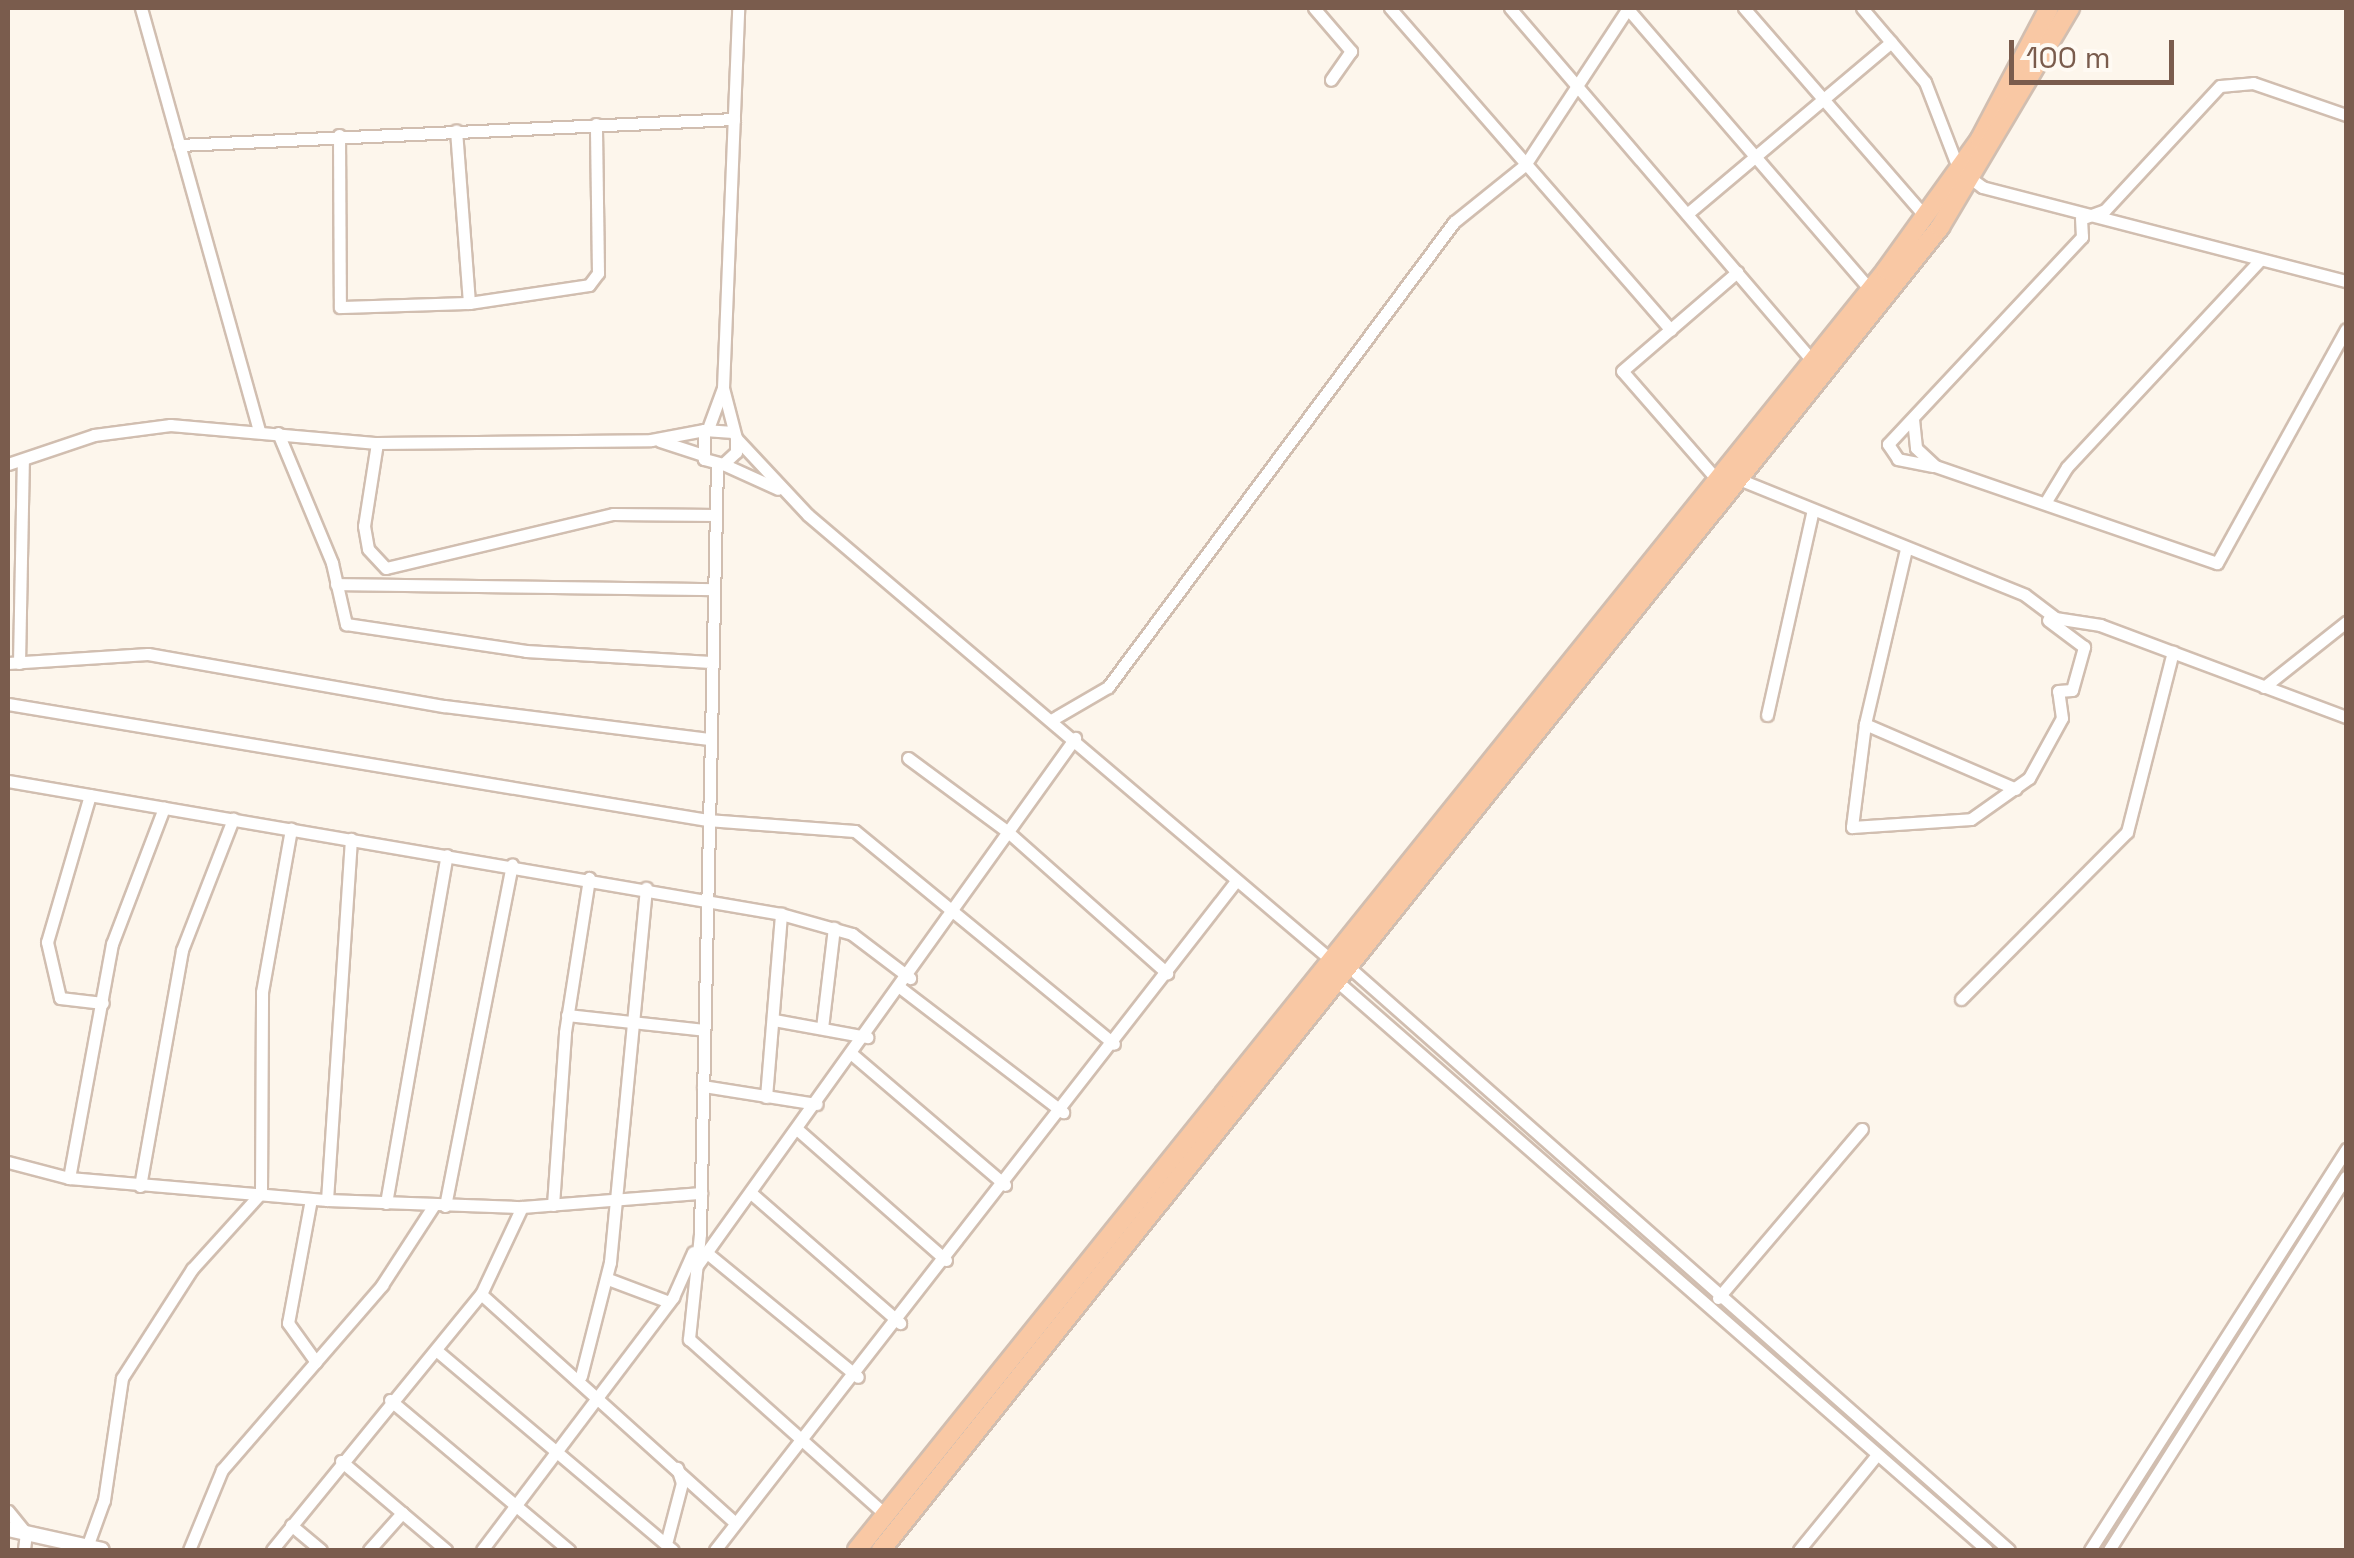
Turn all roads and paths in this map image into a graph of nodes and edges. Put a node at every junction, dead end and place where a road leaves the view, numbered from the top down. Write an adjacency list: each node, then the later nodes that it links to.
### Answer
1 (141, 8): 20 (street)
2 (738, 8): 16 (street)
3 (1314, 8): 12 (street)
4 (1390, 8): 22 (street)
5 (1510, 8): 13 (street)
6 (1628, 8): 13 (street); 21 (street)
7 (1744, 8): 14 (street)
8 (1862, 8): 11 (street)
9 (2048, 8): 23 (highway)
10 (2070, 8): 23 (highway)
11 (1891, 42): 14 (street); 23 (street)
12 (1331, 80)
13 (1580, 87): 22 (street); 24 (street)
14 (1823, 100): 21 (street); 25 (street)
15 (2346, 115): 26 (street)
16 (734, 118): 17 (street); 35 (street)
17 (596, 124): 18 (street); 31 (street)
18 (456, 130): 19 (street); 31 (street)
19 (339, 135): 20 (street); 31 (street)
20 (179, 145): 38 (street)
21 (1755, 156): 24 (street); 30 (street)
22 (1525, 165): 33 (street); 68 (street)
23 (1966, 176): 25 (highway); 26 (street); 48 (highway)
24 (1687, 214): 28 (street)
25 (1926, 217): 30 (highway)
26 (2082, 218): 27 (street); 36 (street)
27 (2260, 260): 29 (street); 51 (street)
28 (1736, 272): 33 (street); 34 (street)
29 (2346, 281)
30 (1870, 290): 34 (highway)
31 (469, 303)
32 (2346, 329): 51 (street)
33 (1671, 330): 49 (street)
34 (1813, 361): 49 (highway)
35 (723, 388): 37 (street); 40 (street)
36 (1913, 419): 47 (street); 47 (street)
37 (707, 428): 40 (street); 41 (street); 43 (street)
38 (259, 432): 39 (street); 44 (street)
39 (278, 433): 42 (street); 57 (street)
40 (735, 435): 46 (street); 50 (street)
41 (651, 440): 42 (street); 43 (street)
42 (377, 443): 53 (street)
43 (700, 454): 46 (street)
44 (23, 460): 45 (street); 63 (street)
45 (8, 464)
46 (720, 464): 50 (street); 53 (street)
47 (1935, 466): 51 (street)
48 (1741, 480): 52 (street); 55 (highway)
49 (1719, 482): 55 (highway)
50 (782, 491): 68 (street)
51 (2046, 503)
52 (1813, 510): 54 (street); 66 (street)
53 (715, 515): 58 (street)
54 (1906, 549): 59 (street); 69 (street)
55 (1666, 562): 56 (highway)
56 (1649, 581): 91 (highway); 93 (highway)
57 (336, 584): 58 (street); 62 (street)
58 (713, 589): 62 (street)
59 (2025, 595): 61 (street); 74 (street)
60 (2346, 622): 64 (street)
61 (2173, 652): 64 (street); 95 (street)
62 (711, 662): 71 (street)
63 (11, 664): 71 (street)
64 (2264, 686): 67 (street)
65 (8, 704): 78 (street)
66 (1768, 715)
67 (2346, 717)
68 (1054, 719): 70 (street)
69 (1865, 724): 74 (street); 74 (street)
70 (1075, 738): 80 (street); 85 (street)
71 (709, 739): 78 (street)
72 (908, 758): 80 (street)
73 (8, 781): 75 (street)
74 (2016, 789)
75 (90, 795): 76 (street); 96 (street)
76 (164, 808): 77 (street); 96 (street)
77 (233, 819): 79 (street); 116 (street)
78 (707, 820): 87 (street); 88 (street)
79 (292, 829): 81 (street); 119 (street)
80 (1008, 832): 88 (street); 92 (street)
81 (351, 839): 82 (street); 121 (street)
82 (447, 854): 83 (street); 123 (street)
83 (512, 865): 84 (street); 124 (street)
84 (589, 878): 86 (street); 97 (street)
85 (1236, 881): 91 (street); 92 (street)
86 (646, 888): 87 (street); 99 (street)
87 (707, 902): 89 (street); 101 (street)
88 (956, 906): 94 (street); 103 (street)
89 (781, 914): 90 (street); 98 (street)
90 (834, 928): 94 (street); 100 (street)
91 (1331, 960): 150 (highway)
92 (1167, 973): 103 (street)
93 (1344, 975): 133 (street); 144 (street); 167 (highway)
94 (906, 983): 102 (street); 108 (street)
95 (1960, 1000)
96 (103, 1003): 114 (street)
97 (567, 1015): 99 (street); 125 (street)
98 (774, 1020): 100 (street); 106 (street)
99 (633, 1022): 101 (street); 122 (street)
100 (822, 1028): 102 (street)
101 (704, 1030): 105 (street)
102 (867, 1037): 104 (street)
103 (1114, 1044): 108 (street)
104 (854, 1055): 107 (street); 115 (street)
105 (702, 1086): 106 (street); 117 (street)
106 (766, 1097): 107 (street)
107 (817, 1104): 110 (street)
108 (1063, 1112): 115 (street)
109 (1862, 1129): 133 (street)
110 (798, 1130): 118 (street); 129 (street)
111 (2346, 1149): 171 (street)
112 (8, 1162): 114 (street)
113 (2346, 1177): 172 (street)
114 (69, 1178): 116 (street)
115 (1004, 1185): 129 (street)
116 (140, 1186): 119 (street)
117 (701, 1193): 122 (street); 127 (street)
118 (751, 1193): 128 (street); 135 (street)
119 (261, 1194): 120 (street); 155 (street)
120 (311, 1199): 121 (street); 137 (street)
121 (327, 1200): 123 (street)
122 (616, 1200): 125 (street); 131 (street)
123 (386, 1203): 124 (street)
124 (439, 1205): 126 (street); 137 (street)
125 (553, 1205): 126 (street)
126 (522, 1207): 132 (street)
127 (700, 1234): 130 (street); 134 (street)
128 (707, 1253): 130 (street); 139 (street)
129 (946, 1260): 135 (street)
130 (695, 1268): 142 (street)
131 (608, 1279): 134 (street); 138 (street)
132 (481, 1294): 136 (street); 138 (street)
133 (1718, 1298): 170 (street)
134 (669, 1302): 140 (street)
135 (900, 1324): 139 (street)
136 (436, 1350): 141 (street); 143 (street)
137 (316, 1362): 157 (street)
138 (581, 1376): 140 (street)
139 (858, 1377): 142 (street)
140 (597, 1392): 143 (street); 146 (street)
141 (390, 1400): 145 (street); 147 (street)
142 (804, 1447): 150 (street); 151 (street)
143 (555, 1448): 147 (street); 164 (street)
144 (1876, 1458): 168 (street); 169 (street)
145 (341, 1461): 149 (street); 152 (street)
146 (676, 1466): 151 (street); 164 (street)
147 (516, 1502): 162 (street); 163 (street)
148 (8, 1510): 154 (street)
149 (402, 1513): 160 (street); 161 (street)
150 (886, 1514): 166 (highway)
151 (735, 1523): 165 (street)
152 (291, 1526): 158 (street); 159 (street)
153 (8, 1528): 154 (street)
154 (26, 1534): 155 (street); 156 (street)
155 (91, 1548)
156 (24, 1550)
157 (189, 1550)
158 (272, 1550)
159 (320, 1550)
160 (369, 1550)
161 (446, 1550)
162 (482, 1550)
163 (569, 1550)
164 (675, 1550)
165 (715, 1550)
166 (857, 1550)
167 (881, 1550)
168 (1799, 1550)
169 (1987, 1550)
170 (2008, 1550)
171 (2090, 1550)
172 (2109, 1550)

